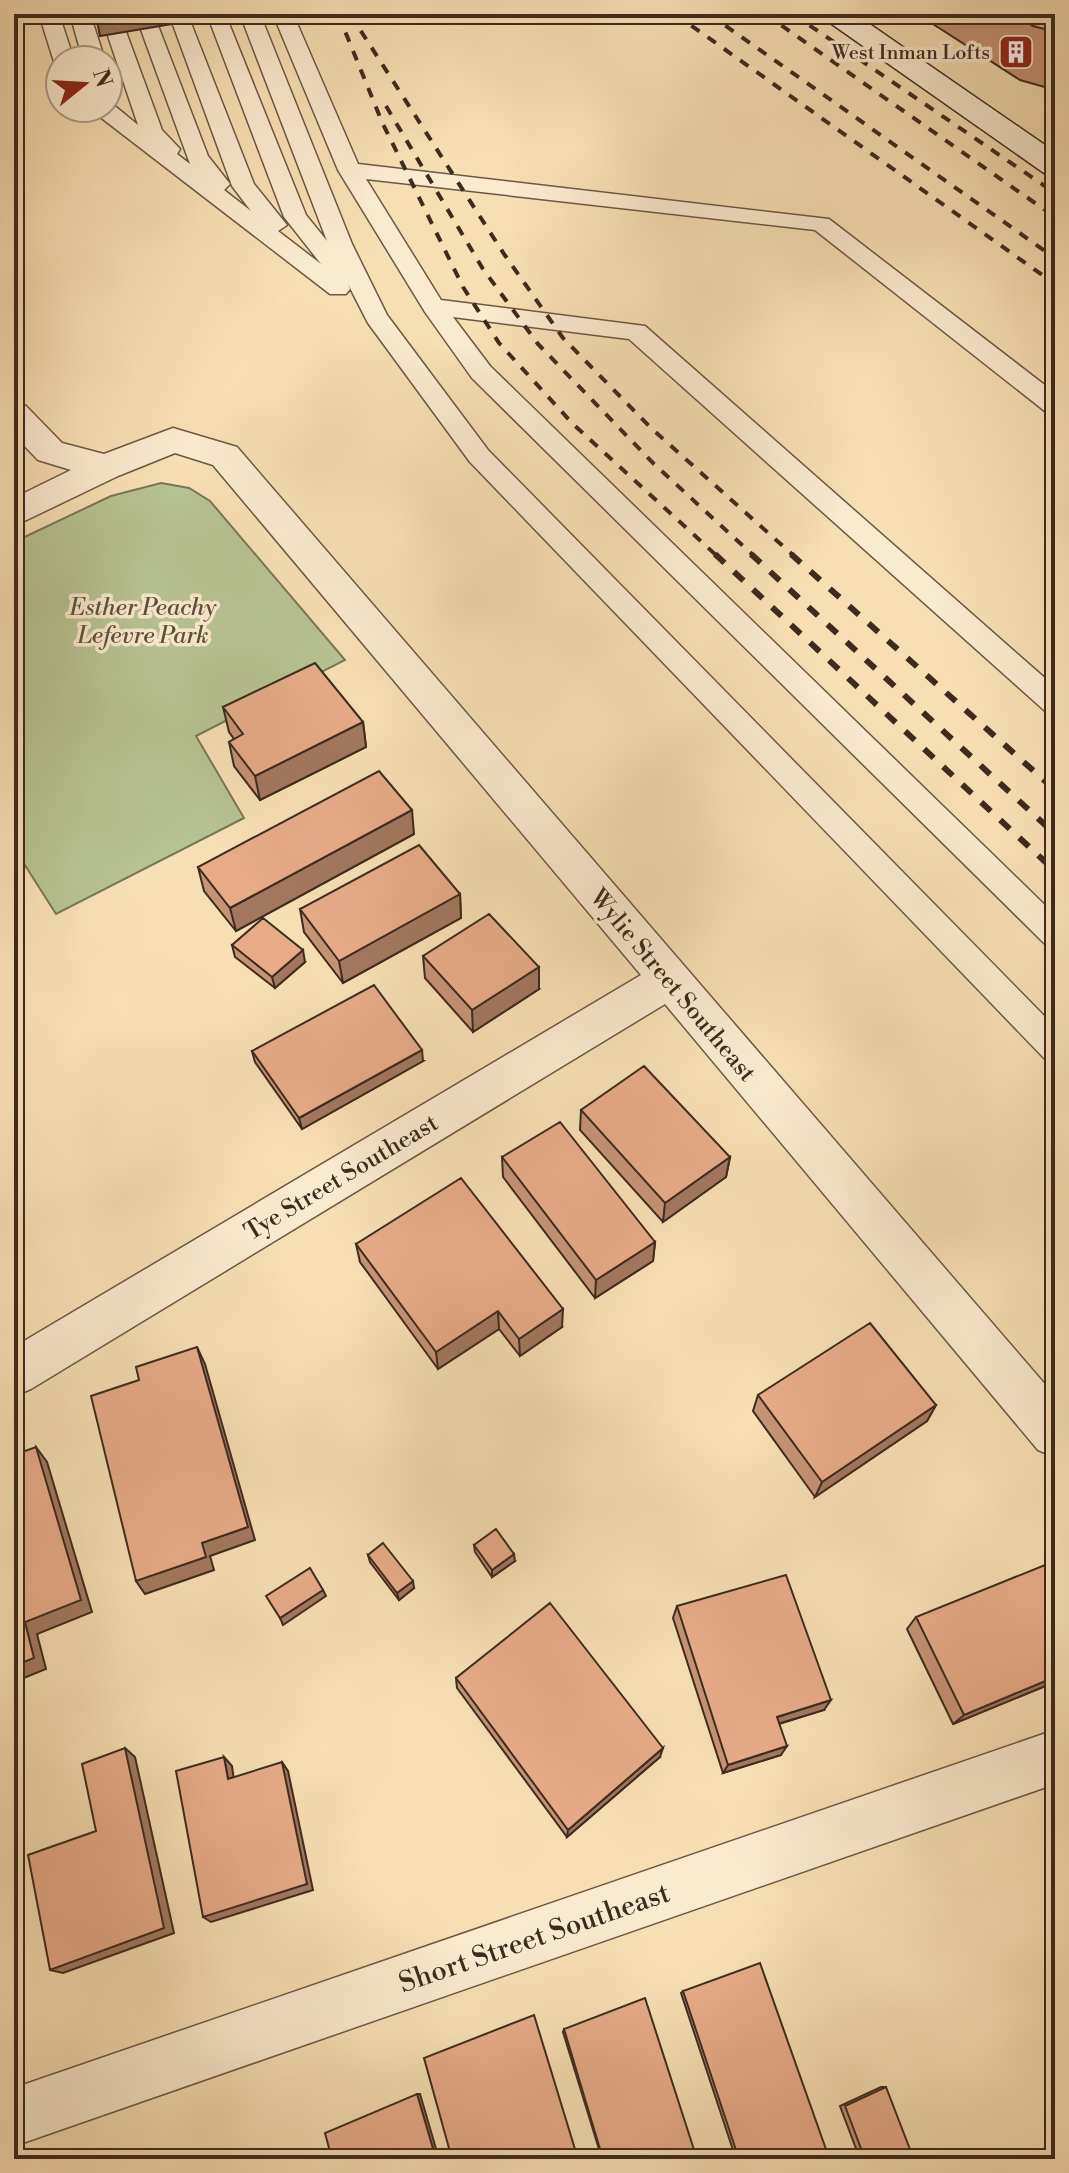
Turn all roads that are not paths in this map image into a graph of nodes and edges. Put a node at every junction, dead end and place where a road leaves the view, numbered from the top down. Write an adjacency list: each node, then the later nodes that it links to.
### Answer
1 (49, 14): 10 (lane)
2 (80, 14): 11 (lane)
3 (250, 14): 19 (lane)
4 (283, 14): 14 (lane)
5 (836, 14): 13 (street)
6 (216, 16): 19 (lane)
7 (182, 22): 17 (lane)
8 (150, 27): 16 (lane)
9 (118, 33): 15 (lane)
10 (58, 44)
11 (89, 44)
12 (124, 121): 15 (lane)
13 (1055, 166)
14 (349, 170): 18 (lane); 20 (lane)
15 (205, 187): 16 (lane)
16 (255, 226): 17 (lane)
17 (312, 270): 19 (lane)
18 (433, 307): 24 (lane); 25 (lane)
19 (376, 317): 27 (lane)
20 (1055, 406)
21 (14, 414): 22 (street)
22 (106, 467): 23 (street, Wylie Street Southeast); 26 (street, Wylie Street Southeast)
23 (14, 513)
24 (1055, 703)
25 (1055, 934)
26 (669, 980): 28 (street, Tye Street Southeast); 29 (street, Wylie Street Southeast)
27 (1055, 1048)
28 (14, 1373)
29 (1055, 1433)
30 (1055, 1757): 31 (street, Short Street Southeast)
31 (14, 2117)

